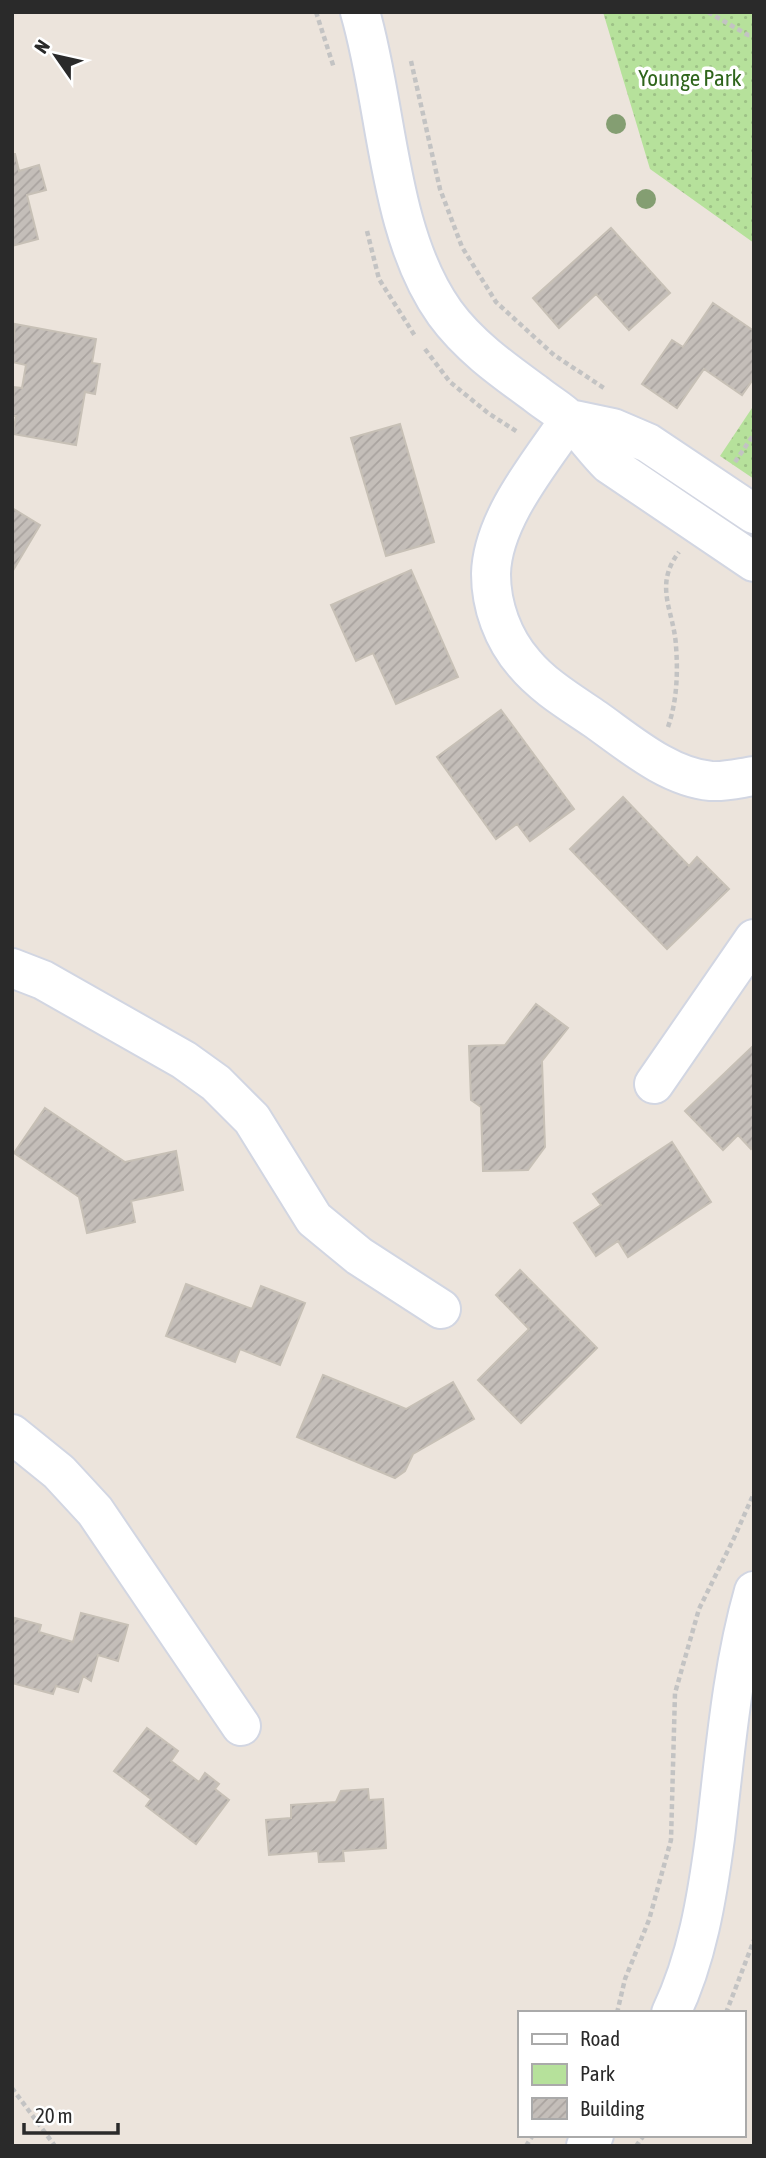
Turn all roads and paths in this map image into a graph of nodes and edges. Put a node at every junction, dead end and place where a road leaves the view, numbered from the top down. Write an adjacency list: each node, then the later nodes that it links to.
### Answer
1 (360, 12): 6 (street)
2 (708, 12): 3 (path)
3 (754, 35)
4 (410, 60): 5 (path)
5 (612, 394)
6 (569, 419): 9 (street); 11 (street); 12 (street)
7 (754, 434): 8 (path)
8 (729, 471)
9 (754, 514)
10 (685, 543): 12 (path)
11 (754, 562)
12 (655, 761): 13 (street)
13 (754, 776)
14 (754, 939): 16 (street)
15 (12, 968): 17 (street)
16 (654, 1084)
17 (441, 1308)
18 (12, 1434): 21 (street)
19 (754, 1493): 23 (path)
20 (754, 1591): 24 (street)
21 (241, 1726)
22 (754, 1940): 25 (path)
23 (617, 2011)
24 (672, 2011)
25 (727, 2011)
26 (12, 2088): 27 (path)
27 (55, 2146)

